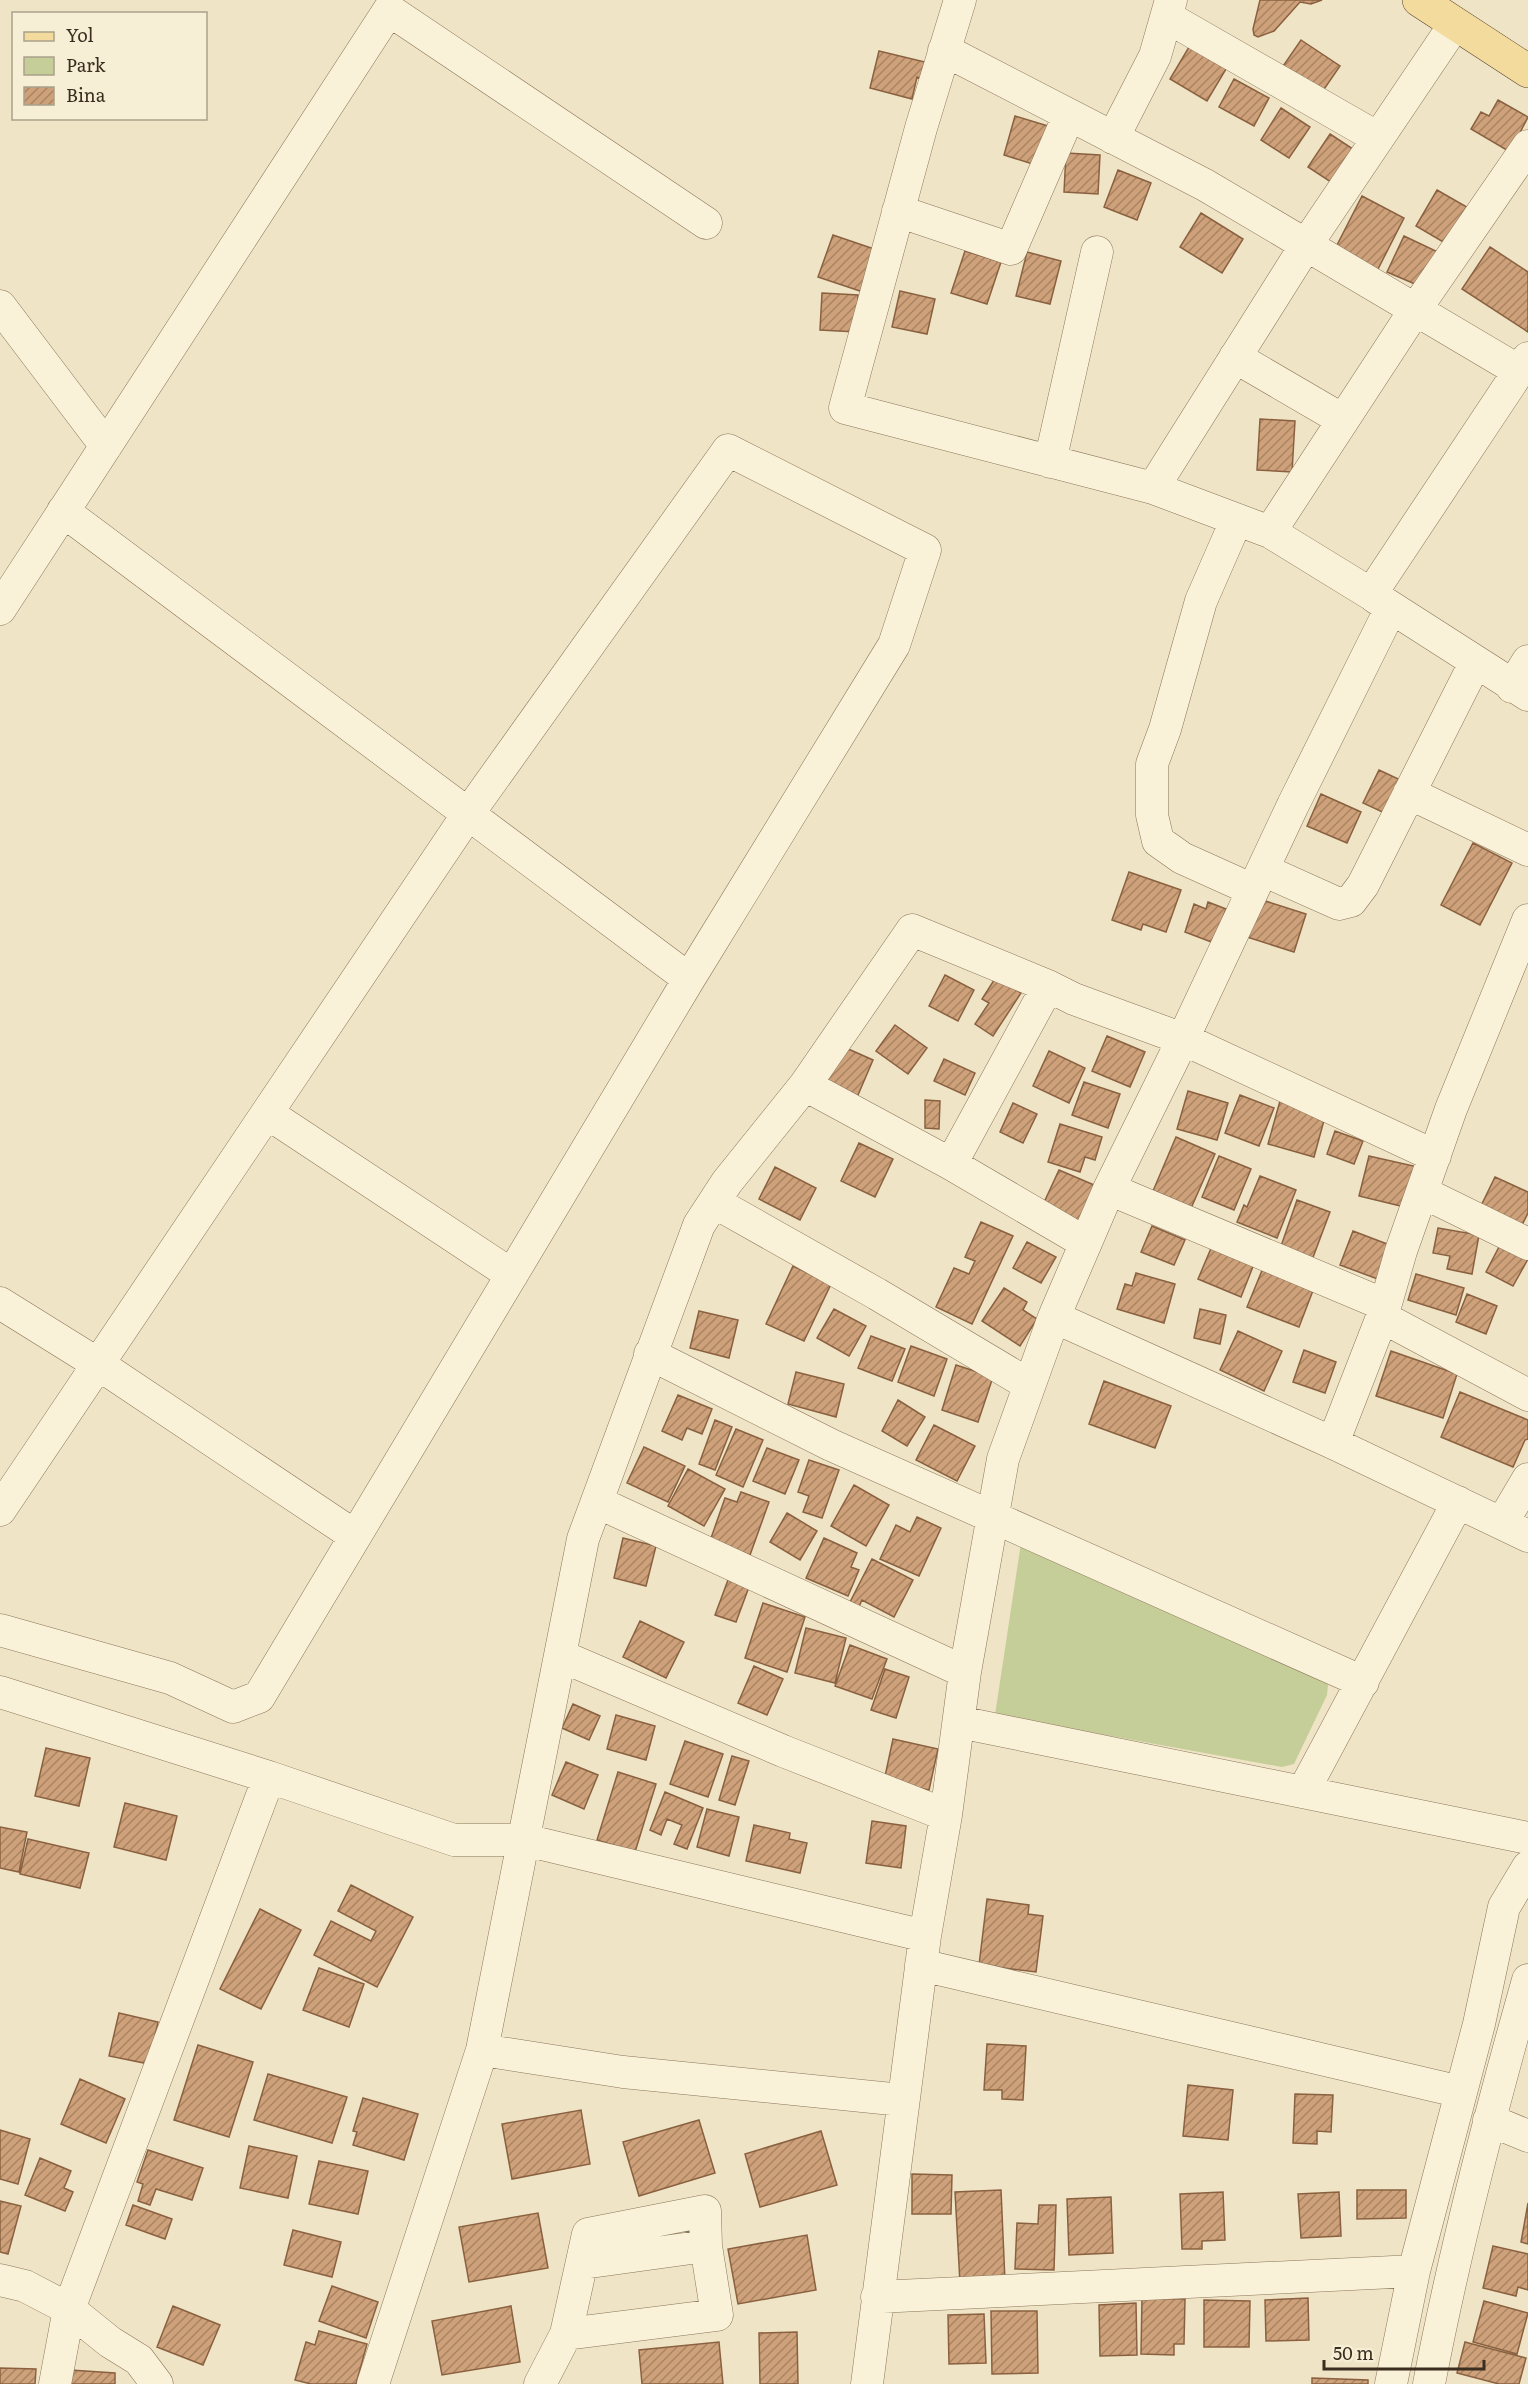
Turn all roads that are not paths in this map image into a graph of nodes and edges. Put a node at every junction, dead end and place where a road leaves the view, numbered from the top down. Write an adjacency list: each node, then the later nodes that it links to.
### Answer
1 (960, 0): 6 (street)
2 (1419, 0): 5 (main road)
3 (382, 5): 13 (street); 21 (street)
4 (1169, 8): 9 (street); 10 (street)
5 (1455, 24): 7 (main road); 10 (street)
6 (944, 50): 8 (street); 12 (street)
7 (1528, 71)
8 (1069, 115): 9 (street); 12 (street)
9 (1113, 138): 14 (street)
10 (1378, 138): 14 (street)
11 (1528, 146): 17 (street)
12 (898, 211): 22 (street)
13 (706, 223)
14 (1306, 245): 17 (street); 18 (street)
15 (1097, 252): 22 (street)
16 (0, 306): 21 (street)
17 (1415, 310): 19 (street); 20 (street)
18 (1235, 357): 20 (street); 23 (street)
19 (1524, 365): 27 (street)
20 (1343, 420): 26 (street)
21 (106, 446): 24 (street)
22 (1050, 462): 23 (street)
23 (1153, 488): 25 (street)
24 (63, 512): 28 (street); 33 (street)
25 (1236, 521): 26 (street); 35 (street)
26 (1270, 532): 27 (street)
27 (1381, 601): 30 (street); 35 (street)
28 (0, 609)
29 (1528, 661): 31 (street)
30 (1475, 663): 31 (street); 32 (street)
31 (1520, 691)
32 (1409, 793): 34 (street); 35 (street)
33 (468, 814): 38 (street); 38 (street); 42 (street)
34 (1528, 850)
35 (1258, 880): 40 (street)
36 (1528, 920): 37 (street)
37 (1520, 964): 43 (street)
38 (689, 979): 50 (street)
39 (1048, 986): 40 (street); 41 (street); 44 (street)
40 (1183, 1039): 43 (street); 45 (street)
41 (805, 1086): 44 (street); 47 (street)
42 (267, 1113): 50 (street); 55 (street)
43 (1435, 1156): 46 (street)
44 (951, 1164): 48 (street)
45 (1109, 1189): 48 (street); 52 (street)
46 (1422, 1192): 49 (street); 52 (street)
47 (714, 1202): 54 (street); 56 (street)
48 (1086, 1243): 53 (street)
49 (1528, 1244)
50 (512, 1275): 65 (street)
51 (0, 1303): 55 (street)
52 (1383, 1311): 57 (street); 58 (street)
53 (1054, 1317): 56 (street); 58 (street)
54 (650, 1354): 60 (street); 63 (street)
55 (98, 1364): 62 (street); 65 (street)
56 (1028, 1384): 63 (street)
57 (1528, 1395)
58 (1333, 1443): 61 (street)
59 (1528, 1479): 64 (street)
60 (597, 1502): 67 (street); 68 (street)
61 (1458, 1502): 64 (street); 69 (street)
62 (0, 1510)
63 (993, 1516): 68 (street); 69 (street)
64 (1515, 1530)
65 (355, 1536): 66 (street)
66 (0, 1630)
67 (561, 1656): 74 (street); 76 (street)
68 (965, 1672): 71 (street)
69 (1363, 1682): 73 (street)
70 (0, 1692): 72 (street)
71 (959, 1722): 73 (street); 74 (street)
72 (269, 1777): 76 (street); 88 (street)
73 (1302, 1792): 75 (street)
74 (946, 1815): 78 (street)
75 (1528, 1838)
76 (525, 1840): 78 (street); 80 (street)
77 (1528, 1868): 81 (street)
78 (923, 1951): 81 (street); 82 (street)
79 (1528, 1980): 83 (street)
80 (482, 2050): 82 (street); 92 (street)
81 (1461, 2092): 85 (street)
82 (902, 2100): 87 (street)
83 (1488, 2120): 84 (street); 96 (street)
84 (1528, 2136)
85 (1414, 2271): 87 (street); 95 (street)
86 (0, 2280): 88 (street)
87 (877, 2297): 94 (street)
88 (69, 2309): 90 (street); 91 (street)
89 (566, 2334): 89 (street); 93 (street)
90 (55, 2384)
91 (157, 2384)
92 (373, 2384)
93 (540, 2384)
94 (867, 2384)
95 (1391, 2384)
96 (1429, 2384)

